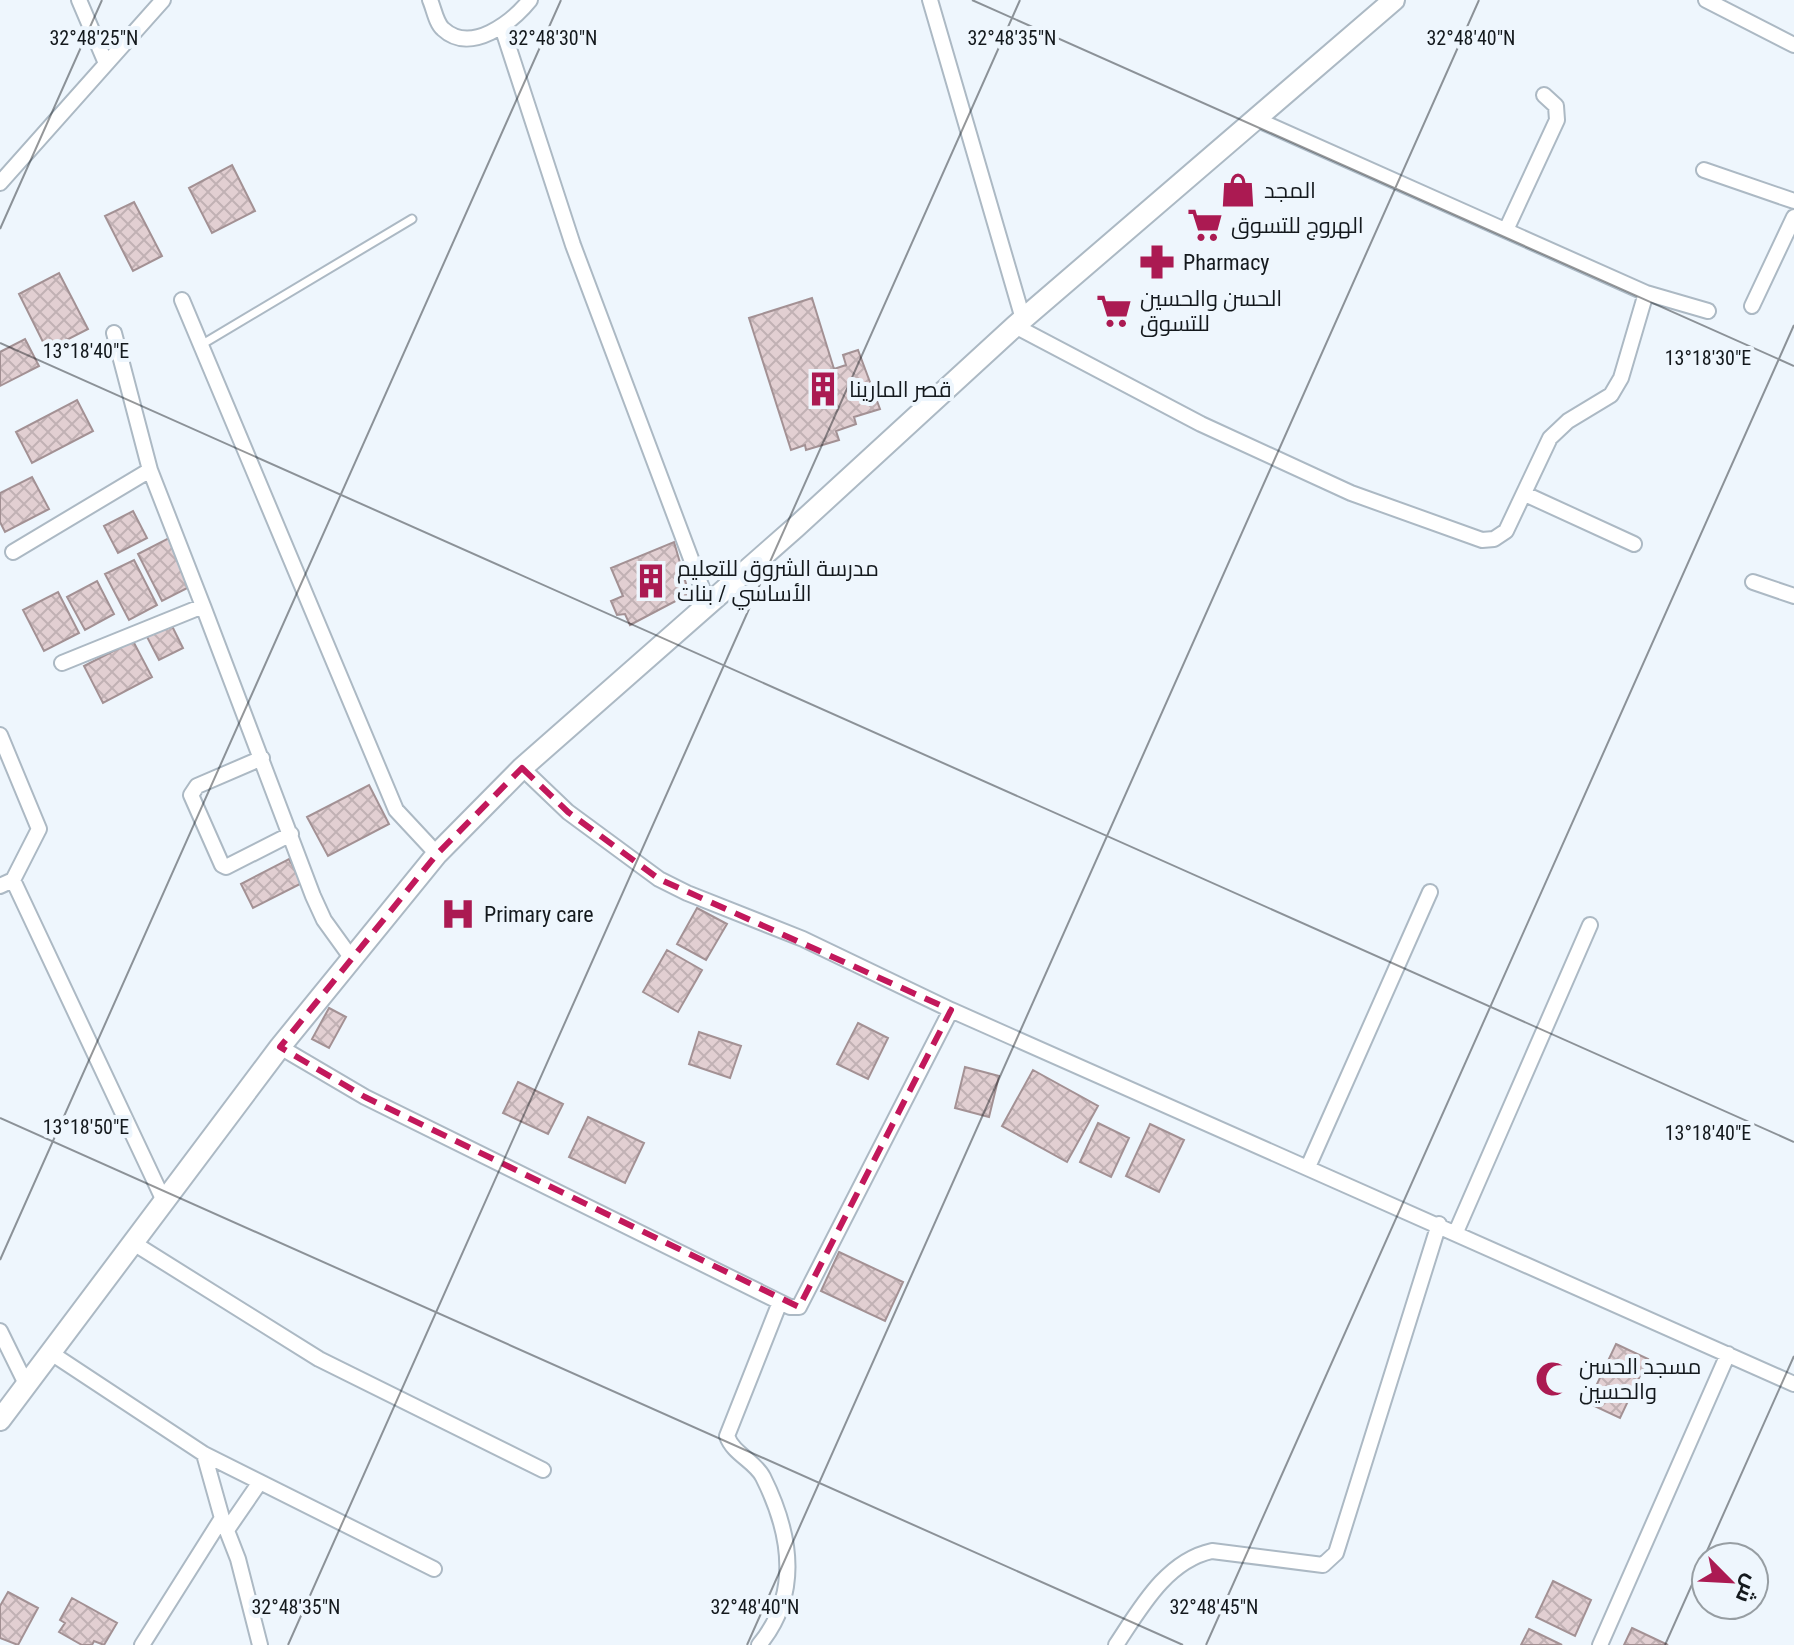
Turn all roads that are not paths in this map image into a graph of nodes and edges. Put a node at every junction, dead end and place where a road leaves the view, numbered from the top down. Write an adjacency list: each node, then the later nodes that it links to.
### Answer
1 (79, 0): 10 (street)
2 (163, 0): 10 (street)
3 (430, 0): 8 (street)
4 (530, 0): 8 (street)
5 (930, 0): 23 (street)
6 (1394, 0): 12 (main road)
7 (1706, 0): 9 (street)
8 (502, 27): 32 (street)
9 (1794, 45)
10 (105, 61): 14 (street)
11 (1544, 95): 18 (street)
12 (1258, 120): 18 (street); 23 (main road)
13 (1704, 170): 15 (street)
14 (0, 183)
15 (1794, 201)
16 (1794, 217): 21 (street)
17 (412, 219): 25 (lane)
18 (1506, 230): 19 (street)
19 (1646, 293): 22 (street); 27 (street)
20 (182, 300): 25 (street)
21 (1752, 306)
22 (1708, 311)
23 (1019, 322): 27 (street); 32 (main road)
24 (114, 333): 26 (street)
25 (201, 345): 39 (street)
26 (150, 470): 29 (street); 33 (street)
27 (1525, 494): 28 (street)
28 (1634, 544)
29 (13, 552)
30 (1753, 582): 31 (street)
31 (1794, 596)
32 (708, 604): 37 (main road)
33 (203, 606): 34 (street); 36 (street)
34 (62, 663)
35 (0, 735): 40 (street)
36 (262, 758): 38 (street); 38 (street)
37 (522, 768): 39 (main road); 44 (street)
38 (291, 834): 43 (street)
39 (437, 854): 43 (main road)
40 (7, 883): 47 (street)
41 (1430, 892): 46 (street)
42 (1590, 925): 49 (street)
43 (350, 956): 45 (main road)
44 (951, 1010): 46 (street); 51 (street)
45 (280, 1047): 47 (main road); 51 (street)
46 (1308, 1167): 48 (street)
47 (164, 1201): 50 (main road)
48 (1439, 1224): 49 (street); 66 (street)
49 (1456, 1232): 54 (street)
50 (135, 1244): 53 (main road); 59 (street)
51 (780, 1302): 65 (street)
52 (0, 1331): 55 (street)
53 (51, 1353): 55 (main road); 58 (street)
54 (1728, 1354): 56 (street); 67 (street)
55 (26, 1384): 57 (main road)
56 (1794, 1384)
57 (0, 1420)
58 (204, 1454): 60 (street); 61 (street)
59 (543, 1470)
60 (260, 1482): 61 (street); 62 (street)
61 (225, 1524): 63 (street); 64 (street)
62 (434, 1569)
63 (142, 1645)
64 (260, 1645)
65 (759, 1645)
66 (1116, 1645)
67 (1600, 1645)

